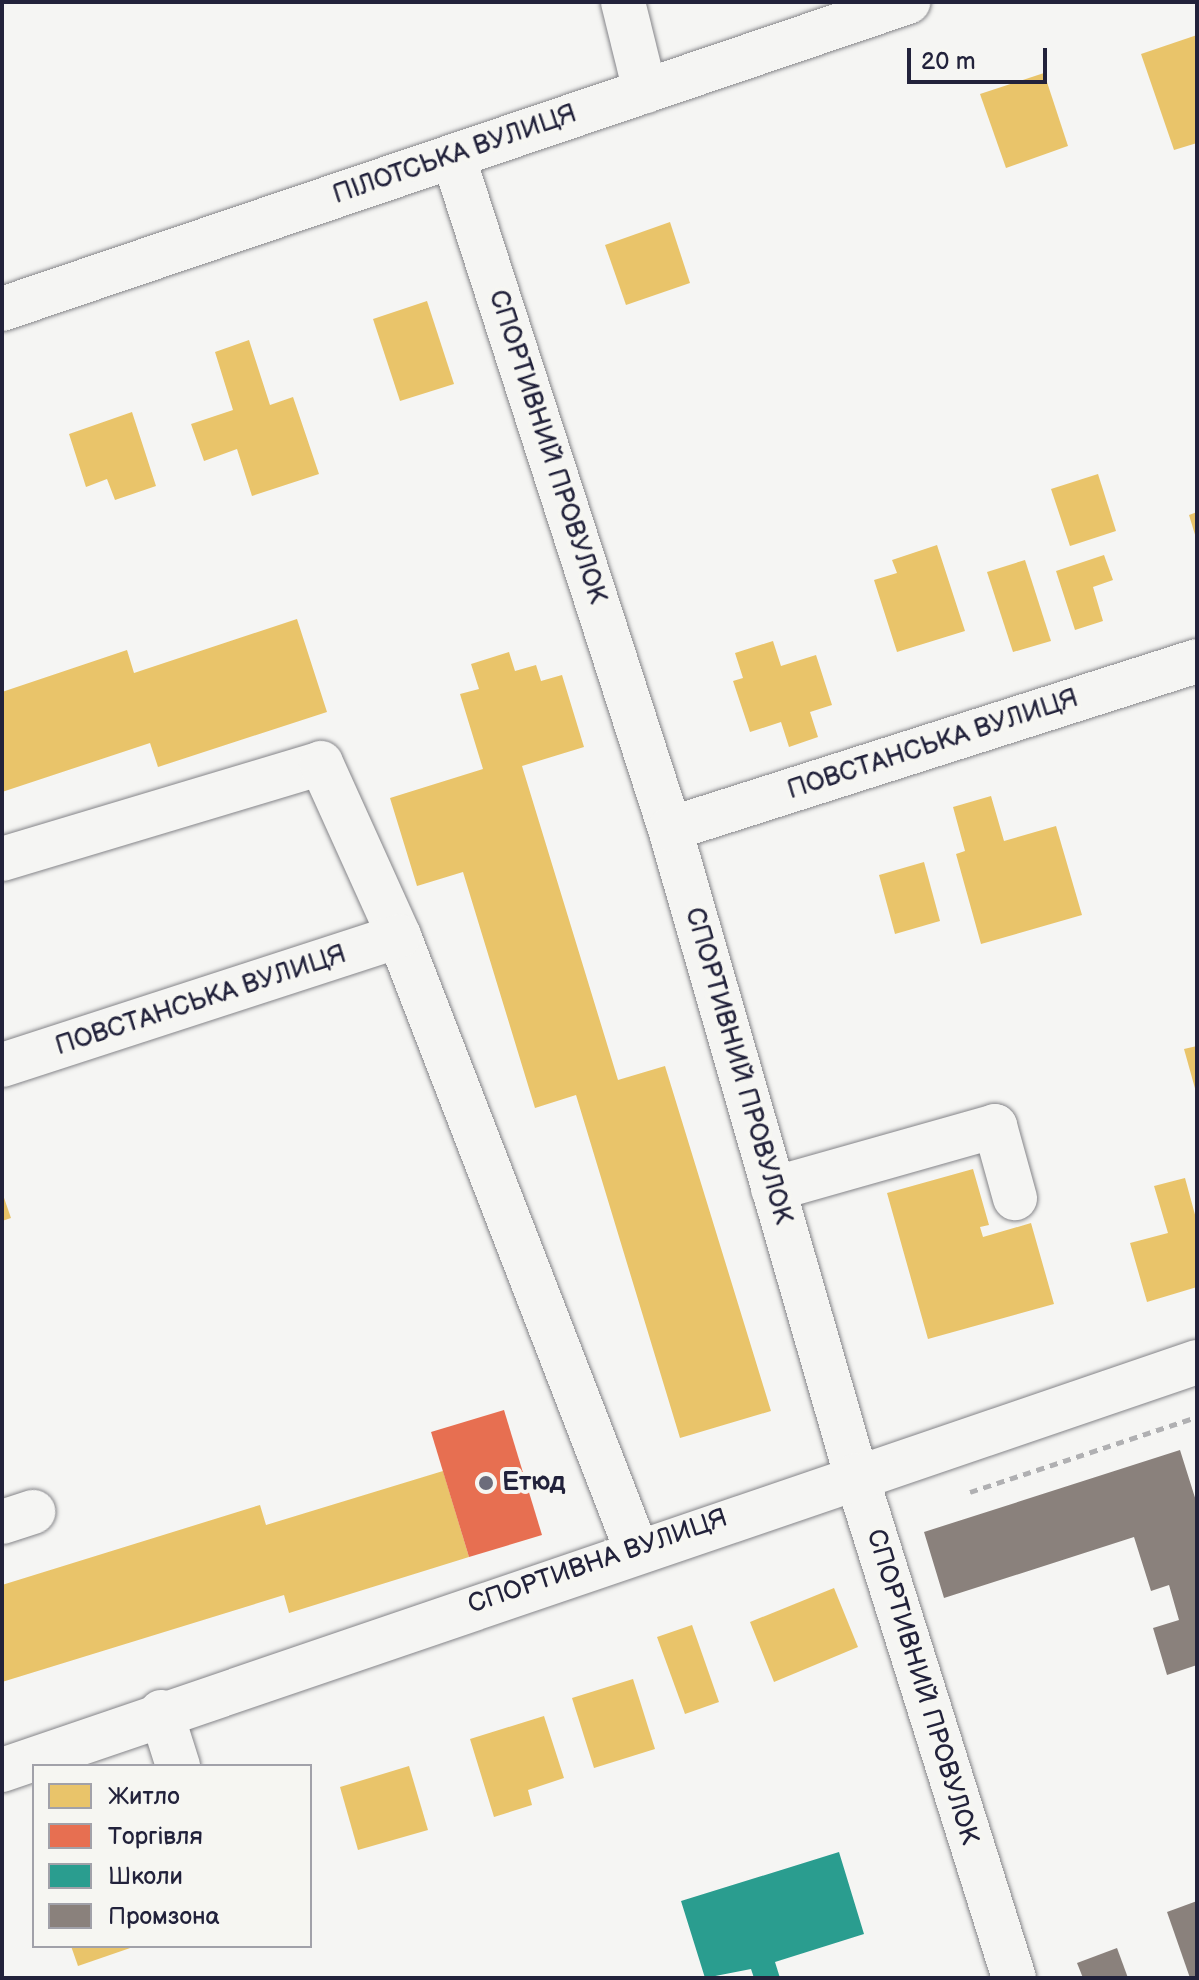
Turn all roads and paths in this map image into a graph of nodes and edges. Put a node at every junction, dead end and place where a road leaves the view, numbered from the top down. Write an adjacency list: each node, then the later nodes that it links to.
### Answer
1 (623, 2): 3 (street)
2 (908, 2): 3 (street, ПІЛОТСЬКА ВУЛИЦЯ)
3 (645, 91): 4 (street, ПІЛОТСЬКА ВУЛИЦЯ)
4 (453, 156): 5 (street, ПІЛОТСЬКА ВУЛИЦЯ); 7 (street, СПОРТИВНИЙ ПРОВУЛОК)
5 (2, 309)
6 (1197, 661): 7 (street, ПОВСТАНСЬКА ВУЛИЦЯ)
7 (670, 829): 11 (street, СПОРТИВНИЙ ПРОВУЛОК)
8 (2, 859): 9 (street)
9 (399, 936): 10 (street, ПОВСТАНСЬКА ВУЛИЦЯ); 17 (street)
10 (2, 1065)
11 (773, 1189): 12 (street); 15 (street, СПОРТИВНИЙ ПРОВУЛОК)
12 (1015, 1198)
13 (1197, 1362): 15 (street, СПОРТИВНА ВУЛИЦЯ)
14 (1197, 1417): 16 (path)
15 (856, 1475): 17 (street, СПОРТИВНА ВУЛИЦЯ); 21 (street, СПОРТИВНИЙ ПРОВУЛОК)
16 (958, 1496)
17 (636, 1549): 18 (street, СПОРТИВНА ВУЛИЦЯ)
18 (161, 1712): 19 (street); 20 (street, СПОРТИВНА ВУЛИЦЯ)
19 (177, 1764)
20 (2, 1770)
21 (1014, 1978)

